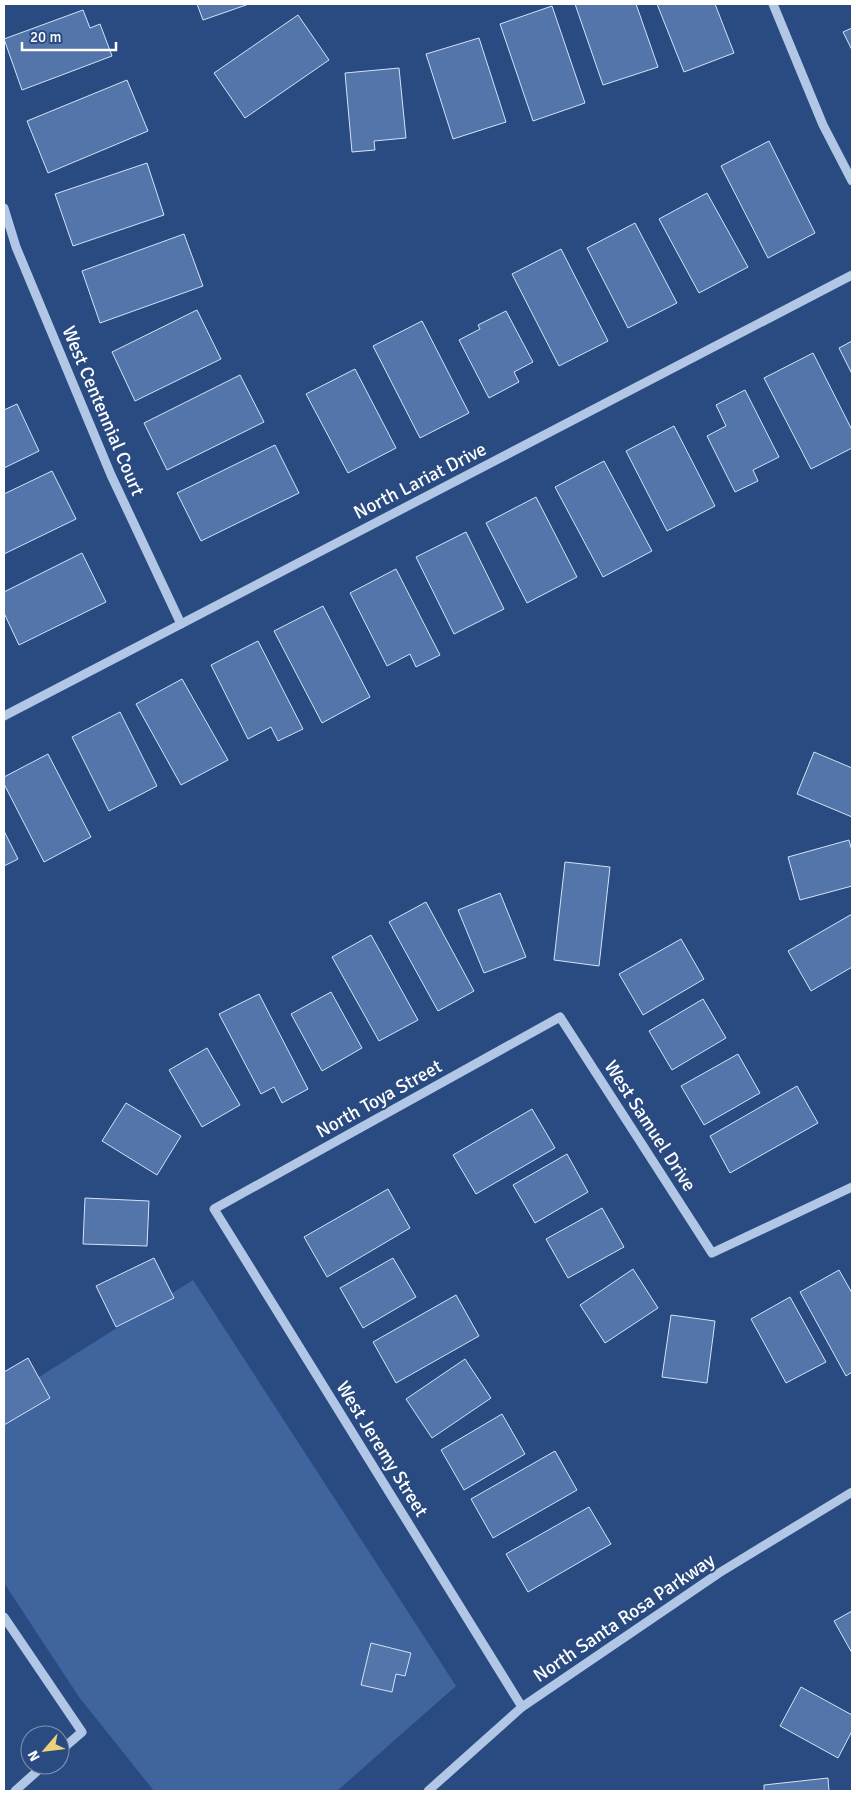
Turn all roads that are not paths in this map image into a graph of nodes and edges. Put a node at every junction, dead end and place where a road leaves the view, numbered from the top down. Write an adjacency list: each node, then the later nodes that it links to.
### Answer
1 (773, 4): 2 (street)
2 (852, 181)
3 (4, 208): 5 (street, West Centennial Court)
4 (852, 275): 5 (street, North Lariat Drive)
5 (181, 624): 6 (street, North Lariat Drive)
6 (4, 716)
7 (560, 1017): 8 (street, West Samuel Drive); 9 (street, North Toya Street)
8 (852, 1187)
9 (214, 1209): 12 (street, West Jeremy Street)
10 (852, 1492): 12 (street, North Santa Rosa Parkway)
11 (4, 1617): 13 (street)
12 (522, 1707): 16 (street, North Santa Rosa Parkway)
13 (70, 1742)
14 (33, 1775): 15 (street)
15 (15, 1791)
16 (428, 1791)

